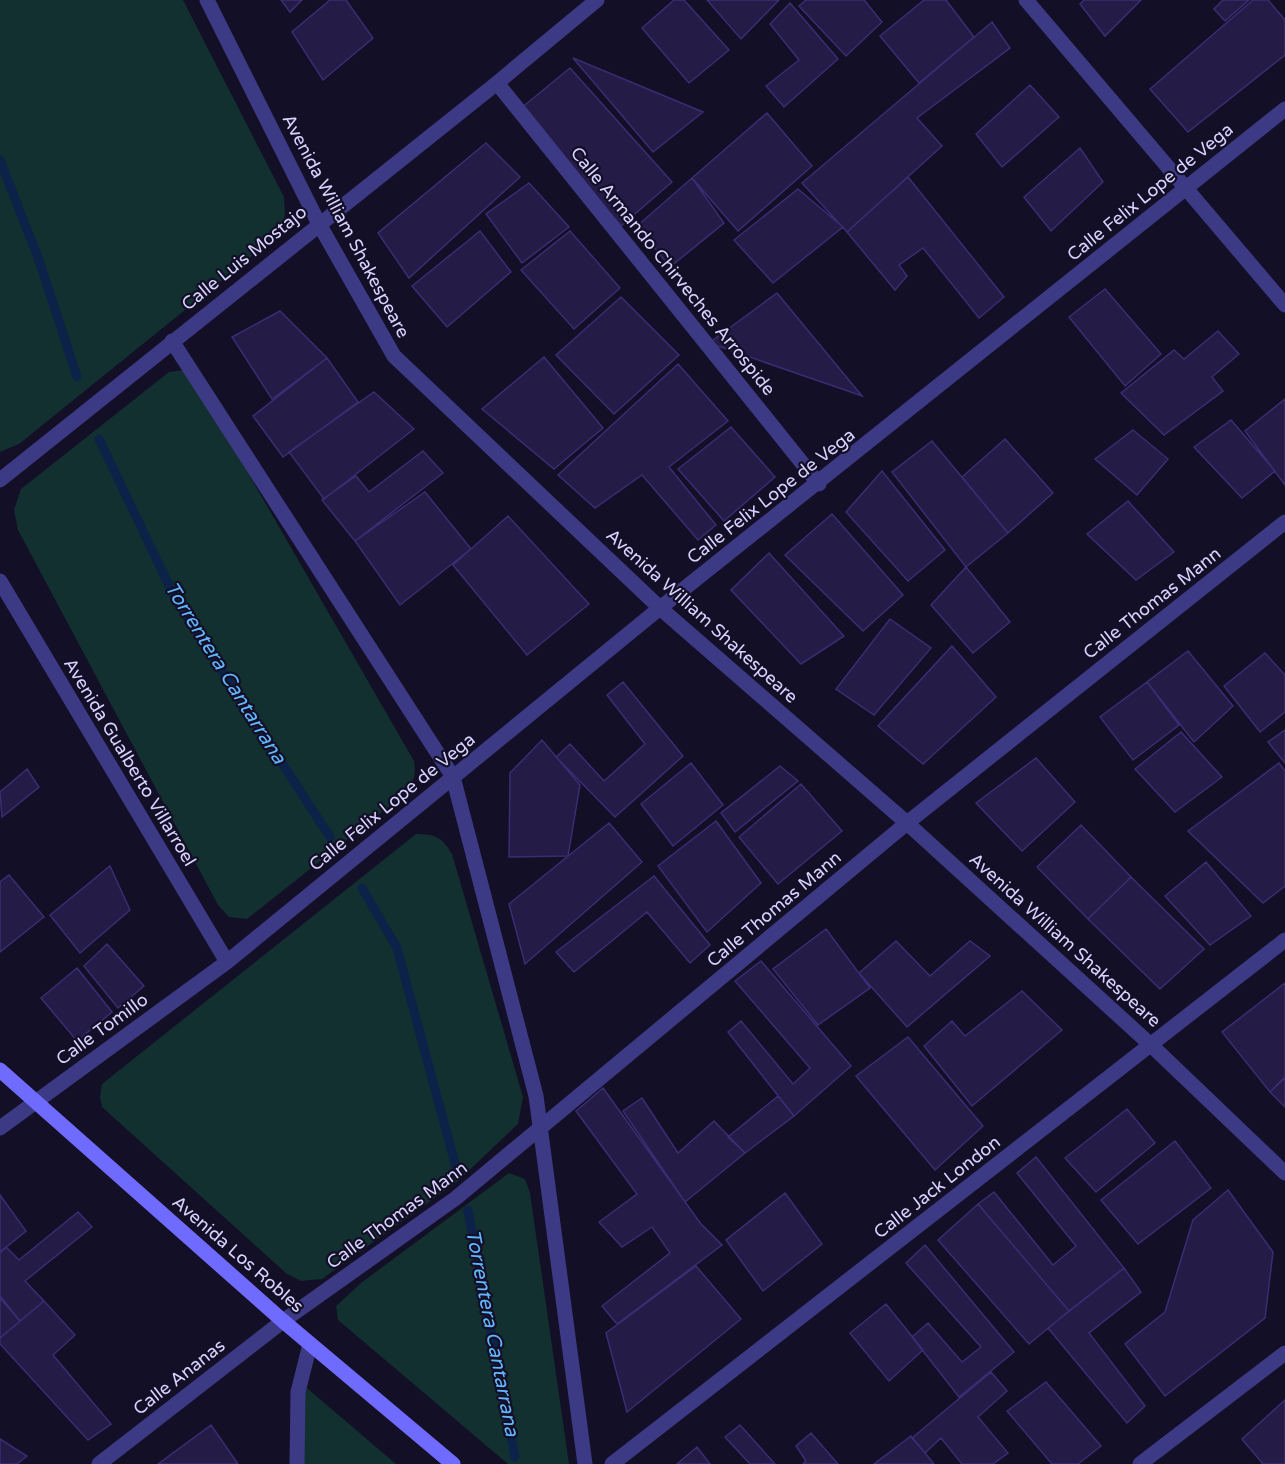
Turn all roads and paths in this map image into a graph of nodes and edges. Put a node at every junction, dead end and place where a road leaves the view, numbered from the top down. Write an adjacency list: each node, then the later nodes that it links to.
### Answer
1 (207, 0): 7 (street, Avenida William Shakespeare)
2 (597, 0): 4 (street, Calle Luis Mostajo)
3 (1026, 0): 6 (street)
4 (497, 83): 7 (street, Calle Luis Mostajo); 11 (street, Calle Armando Chirveches Arrospide)
5 (1285, 109): 6 (street, Calle Felix Lope de Vega)
6 (1185, 188): 8 (street); 11 (street, Calle Felix Lope de Vega)
7 (319, 224): 9 (street, Calle Luis Mostajo); 14 (street, Avenida William Shakespeare)
8 (1285, 305)
9 (172, 341): 10 (street, Calle Luis Mostajo); 15 (street)
10 (0, 480)
11 (819, 484): 14 (street, Calle Felix Lope de Vega)
12 (1285, 522): 16 (street, Calle Thomas Mann)
13 (0, 581): 18 (street, Avenida Gualberto Villarroel)
14 (660, 608): 15 (street, Calle Felix Lope de Vega); 16 (street, Avenida William Shakespeare)
15 (453, 777): 18 (street, Calle Felix Lope de Vega); 23 (street)
16 (907, 823): 19 (street, Avenida William Shakespeare); 23 (street, Calle Thomas Mann)
17 (1285, 940): 19 (street, Calle Jack London)
18 (227, 962): 21 (street, Calle Tomillo)
19 (1152, 1046): 24 (street, Avenida William Shakespeare); 32 (street, Calle Jack London)
20 (0, 1070): 21 (main road, Avenida Los Robles)
21 (35, 1101): 22 (street, Calle Tomillo); 25 (main road, Avenida Los Robles)
22 (0, 1128)
23 (540, 1131): 25 (street, Calle Thomas Mann); 31 (street)
24 (1285, 1173)
25 (284, 1321): 26 (main road, Avenida Los Robles); 28 (street, Calle Ananas)
26 (310, 1344): 29 (street); 30 (main road, Avenida Los Robles)
27 (1285, 1353): 33 (street)
28 (99, 1464)
29 (297, 1464)
30 (453, 1464)
31 (585, 1464)
32 (612, 1464)
33 (1140, 1464)

